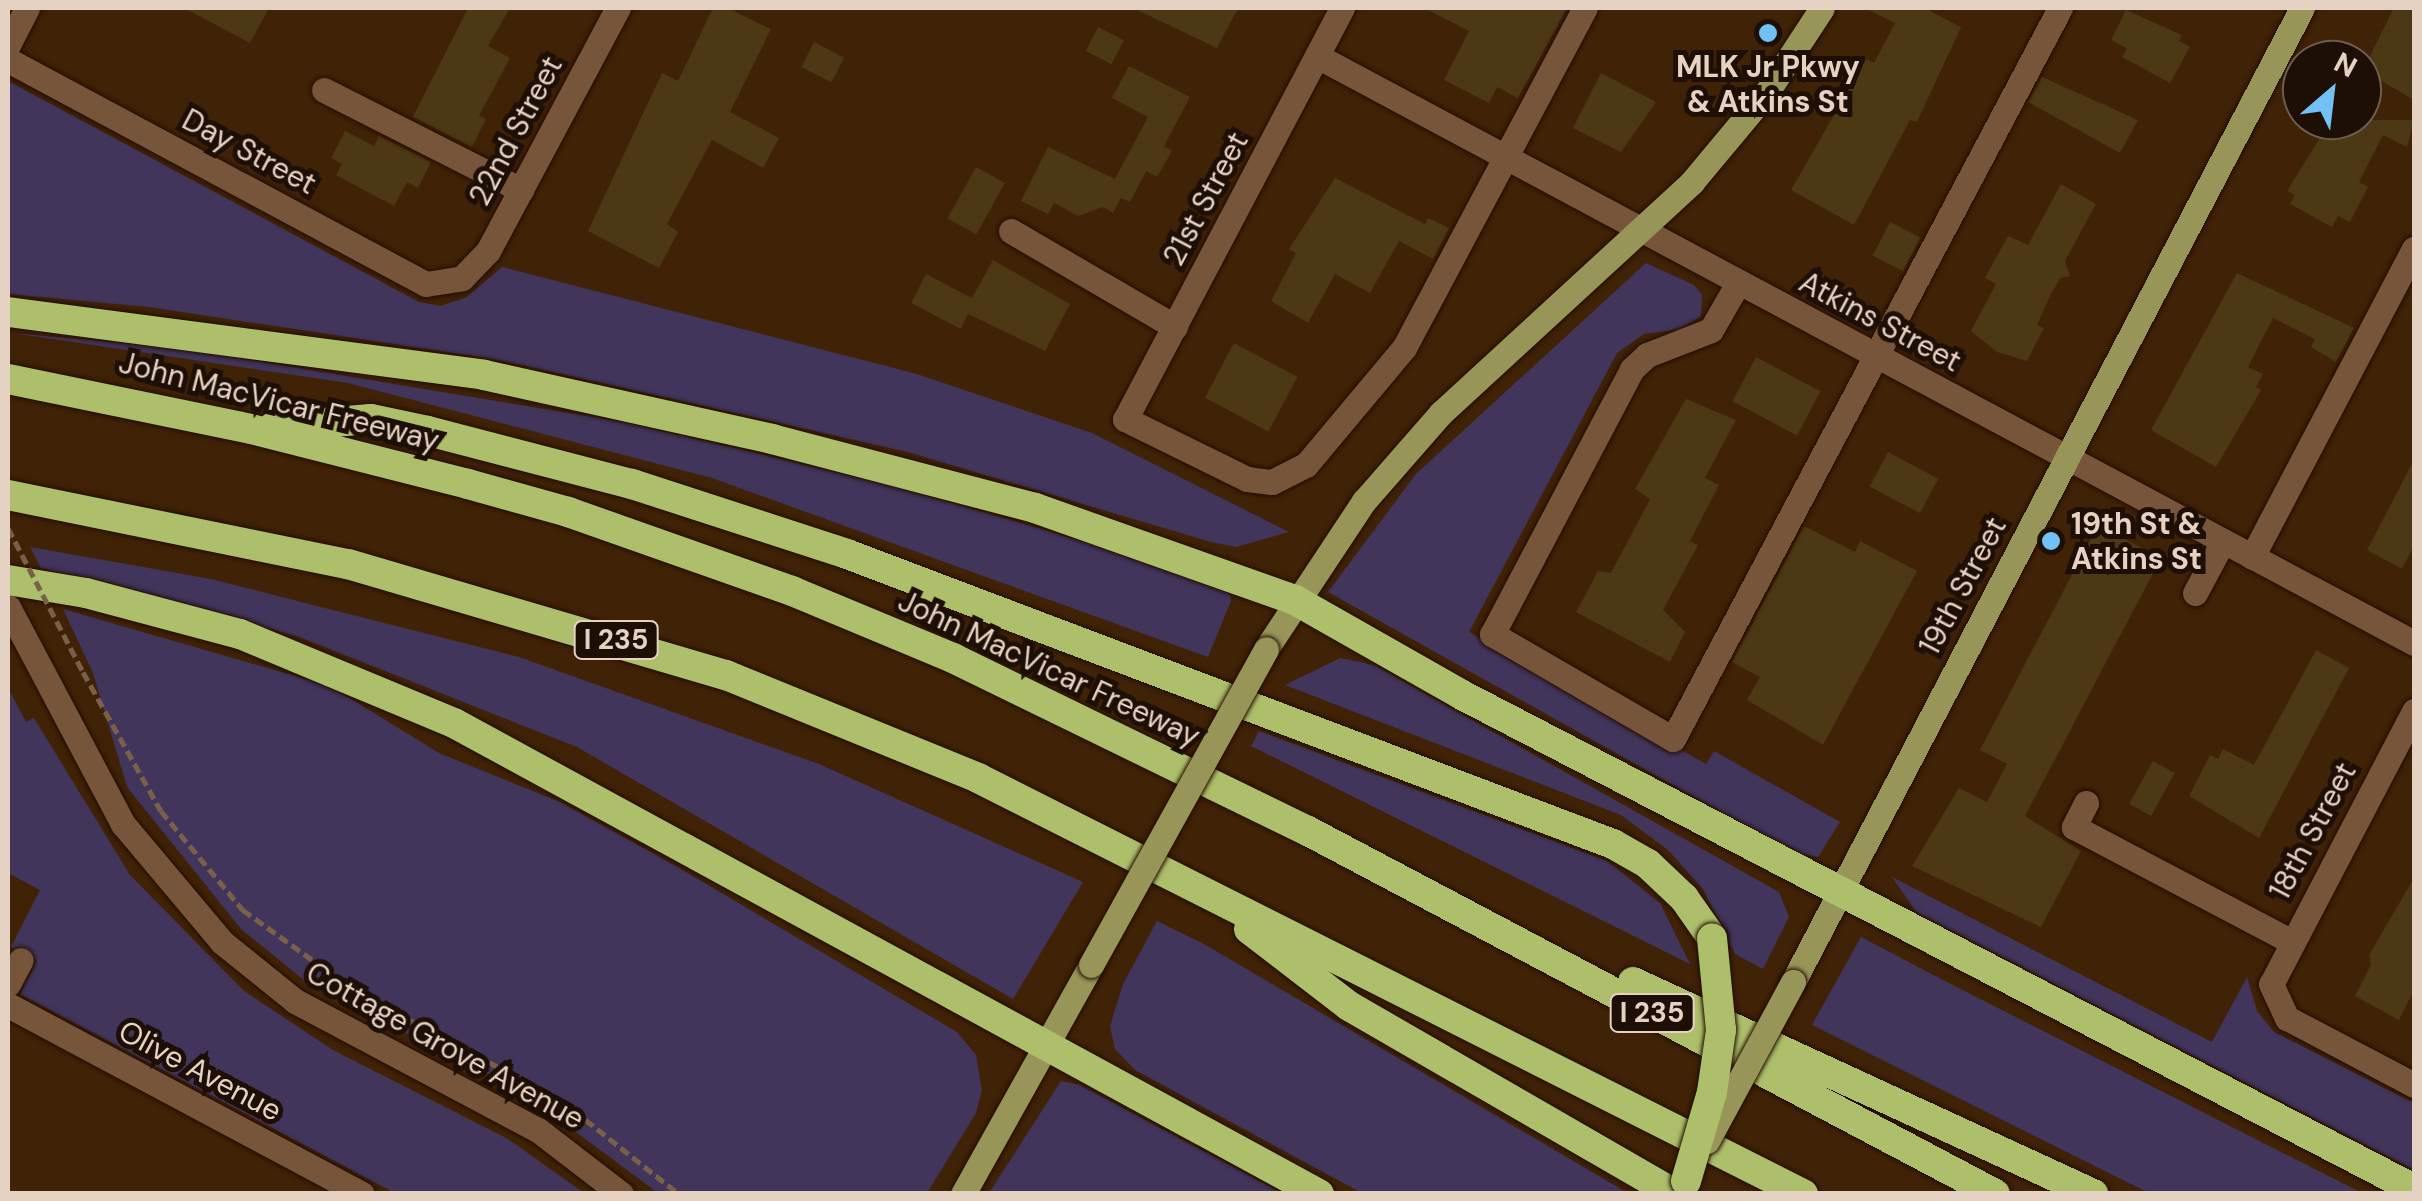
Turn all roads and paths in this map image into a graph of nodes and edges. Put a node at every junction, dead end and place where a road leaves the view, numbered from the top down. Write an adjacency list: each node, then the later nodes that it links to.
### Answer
1 (27, 8): 8 (street)
2 (618, 8): 13 (street, 22nd Street)
3 (1342, 8): 9 (street, 21st Street)
4 (1585, 8): 12 (street)
5 (1822, 8): 14 (main road)
6 (2060, 8): 21 (street)
7 (2302, 8): 24 (main road, 19th Street)
8 (8, 46)
9 (1317, 56): 12 (street, Atkins Street); 20 (street, 21st Street)
10 (8, 60): 17 (street, Day Street)
11 (324, 90): 13 (street)
12 (1507, 158): 14 (street, Atkins Street); 20 (street, 21st Street)
13 (521, 190): 17 (street, 22nd Street)
14 (1643, 230): 18 (street, Atkins Street); 31 (main road)
15 (1011, 232): 20 (street)
16 (2414, 249): 28 (street)
17 (462, 278)
18 (1738, 283): 21 (street, Atkins Street); 21 (street)
19 (8, 312): 31 (highway)
20 (1175, 328)
21 (1874, 356): 24 (street, Atkins Street)
22 (8, 379): 23 (highway, John MacVicar Freeway / I 235)
23 (251, 429): 36 (highway, John MacVicar Freeway / I 235); 45 (highway, bridge)
24 (2067, 458): 27 (street, Atkins Street); 38 (main road, 19th Street)
25 (8, 495): 37 (highway, I 235)
26 (8, 528): 49 (path, bridge)
27 (2223, 541): 28 (street, Atkins Street); 30 (street)
28 (2252, 557): 33 (street, Atkins Street)
29 (8, 580): 43 (highway)
30 (2195, 594)
31 (1296, 600): 38 (highway); 43 (main road, bridge)
32 (8, 607): 48 (street, Cottage Grove Avenue)
33 (2414, 644)
34 (2414, 710): 39 (street, 18th Street)
35 (2086, 803): 39 (street)
36 (1308, 831): 53 (highway, John MacVicar Freeway / I 235); 54 (highway)
37 (1191, 885): 45 (highway); 52 (highway, I 235)
38 (1840, 893): 45 (main road, 19th Street, bridge); 46 (highway)
39 (2290, 941): 44 (street, 18th Street)
40 (21, 960): 41 (street)
41 (8, 984)
42 (8, 1005): 47 (street, Olive Avenue)
43 (1046, 1044): 50 (main road); 51 (highway)
44 (2414, 1085)
45 (1679, 1189)
46 (2414, 1189)
47 (362, 1194)
48 (621, 1194)
49 (679, 1194)
50 (962, 1194)
51 (1319, 1194)
52 (1803, 1194)
53 (1995, 1194)
54 (2093, 1194)

